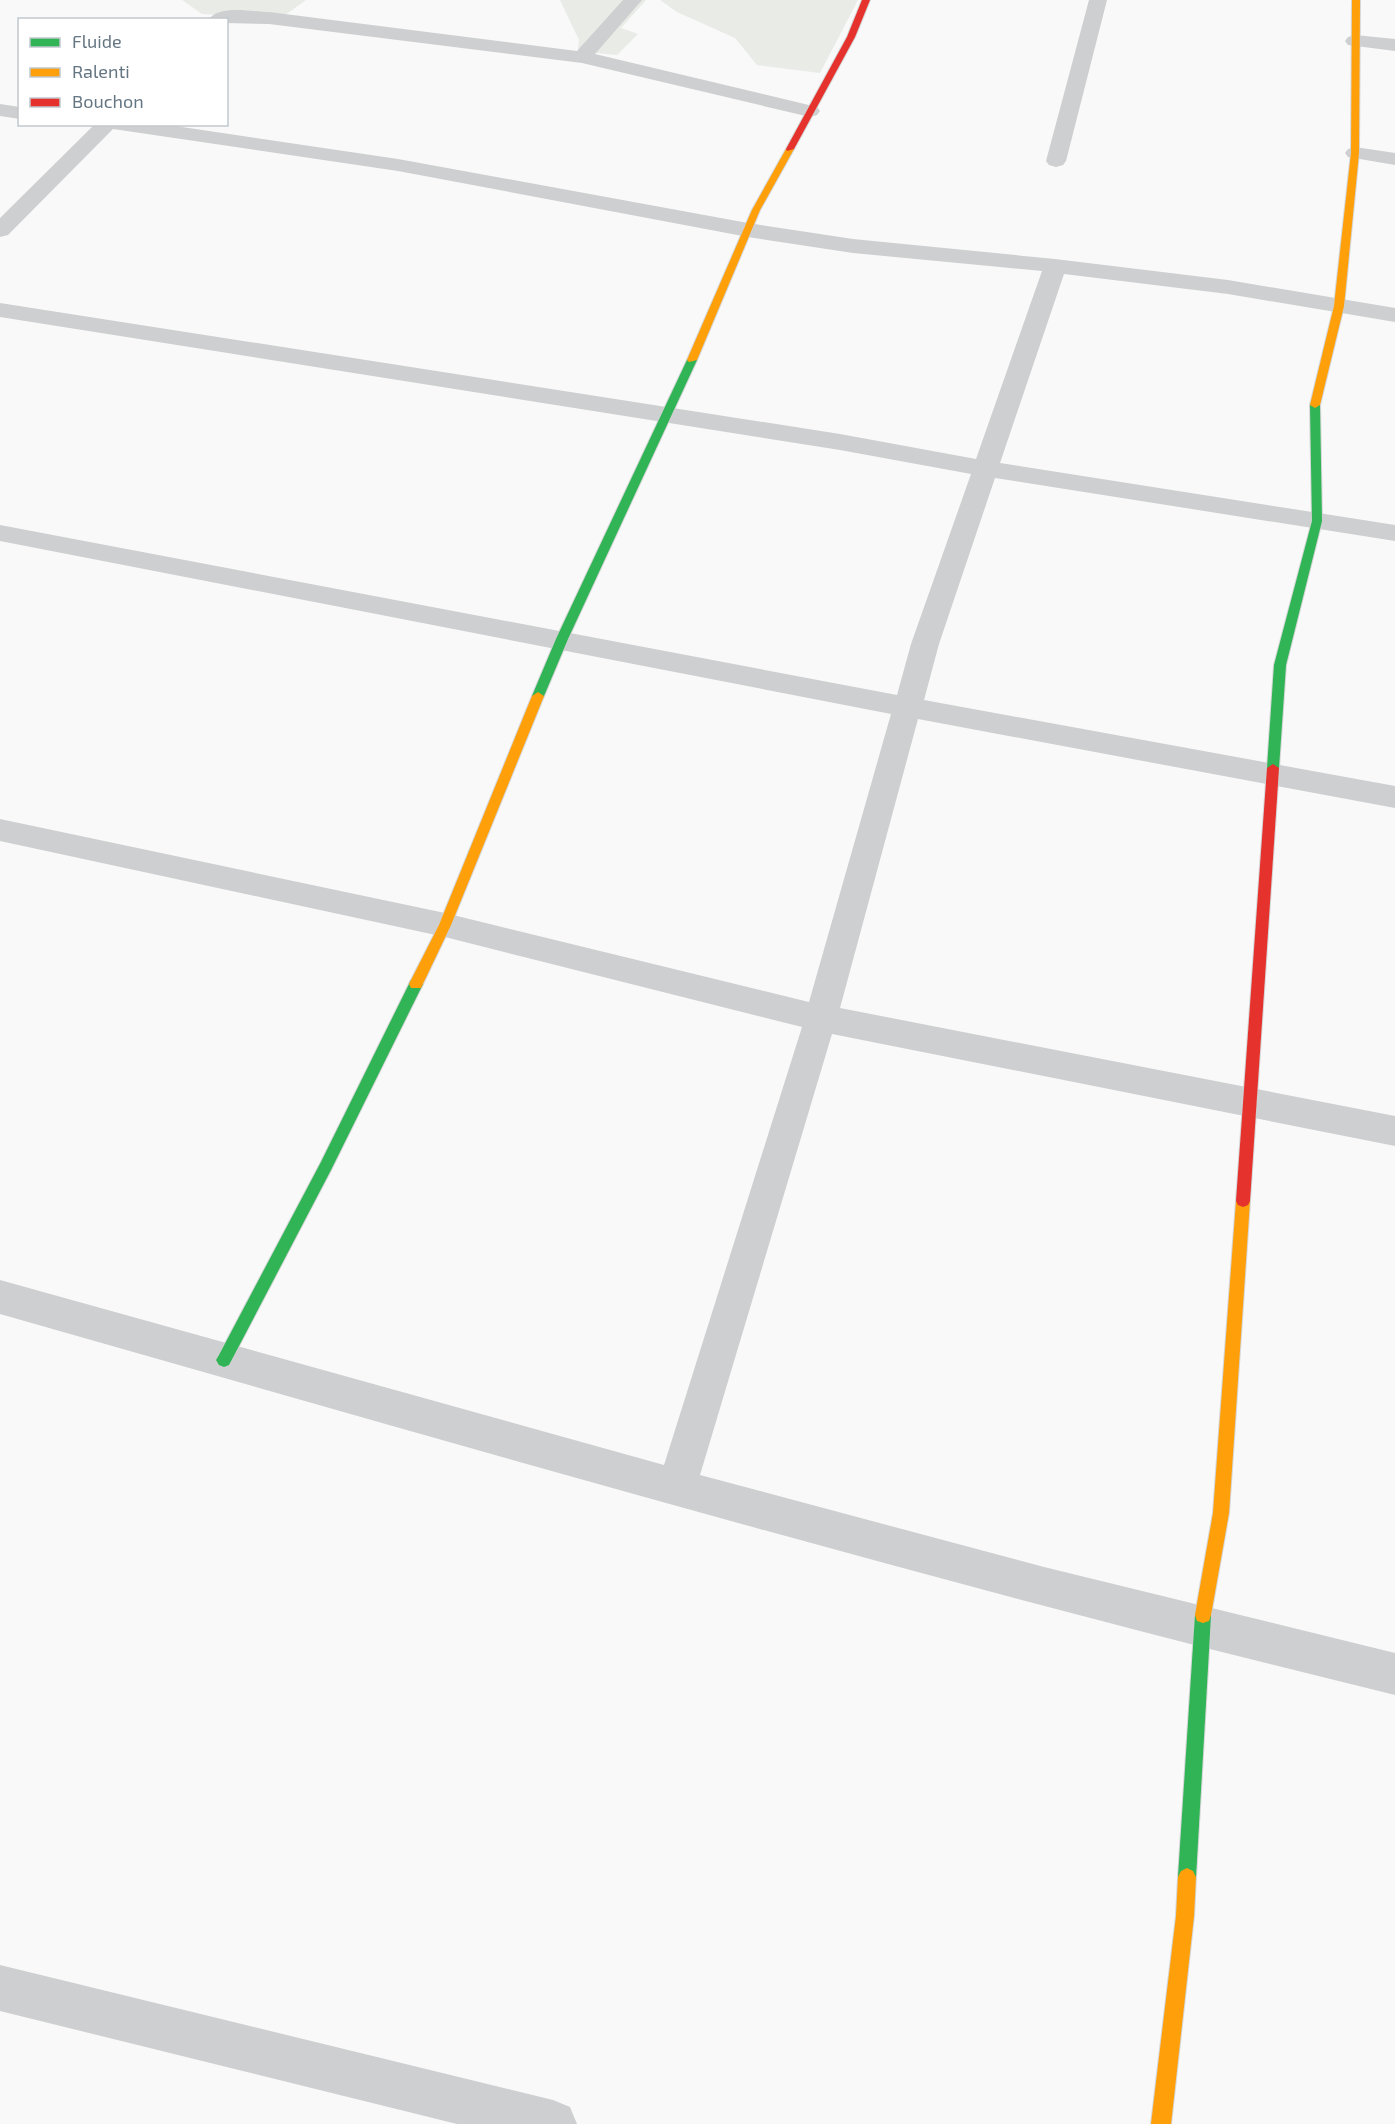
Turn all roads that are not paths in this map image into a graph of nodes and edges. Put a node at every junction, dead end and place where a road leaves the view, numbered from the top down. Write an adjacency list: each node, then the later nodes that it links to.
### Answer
1 (633, 0): 8 (street)
2 (866, 0): 10 (street)
3 (1098, 0): 16 (street)
4 (1356, 0): 6 (street)
5 (222, 18): 8 (street)
6 (1355, 40): 7 (street); 14 (street)
7 (1395, 45)
8 (582, 57): 10 (street)
9 (0, 110): 11 (street)
10 (810, 111): 18 (street)
11 (18, 113)
12 (105, 126): 17 (street)
13 (131, 126): 18 (street)
14 (1355, 153): 15 (street); 20 (street)
15 (1395, 159)
16 (1056, 161)
17 (0, 230)
18 (748, 231): 19 (street); 23 (street)
19 (1054, 266): 20 (street); 24 (street)
20 (1339, 306): 22 (street); 25 (street)
21 (0, 310): 23 (street)
22 (1395, 315)
23 (667, 414): 24 (street); 28 (street)
24 (987, 469): 25 (street); 29 (street)
25 (1317, 521): 27 (street); 30 (street)
26 (0, 533): 28 (street)
27 (1395, 533)
28 (562, 639): 29 (street); 33 (street)
29 (907, 707): 30 (street); 34 (street)
30 (1273, 775): 31 (street); 35 (street)
31 (1395, 797)
32 (0, 830): 33 (street)
33 (445, 925): 34 (street); 38 (street)
34 (821, 1018): 35 (street); 39 (street)
35 (1251, 1102): 36 (street); 40 (street)
36 (1395, 1131)
37 (0, 1297): 38 (street)
38 (224, 1360): 39 (street)
39 (676, 1489): 40 (street)
40 (1200, 1629): 41 (street); 44 (street)
41 (1395, 1674)
42 (0, 1988): 43 (street)
43 (553, 2124)
44 (1161, 2124)

